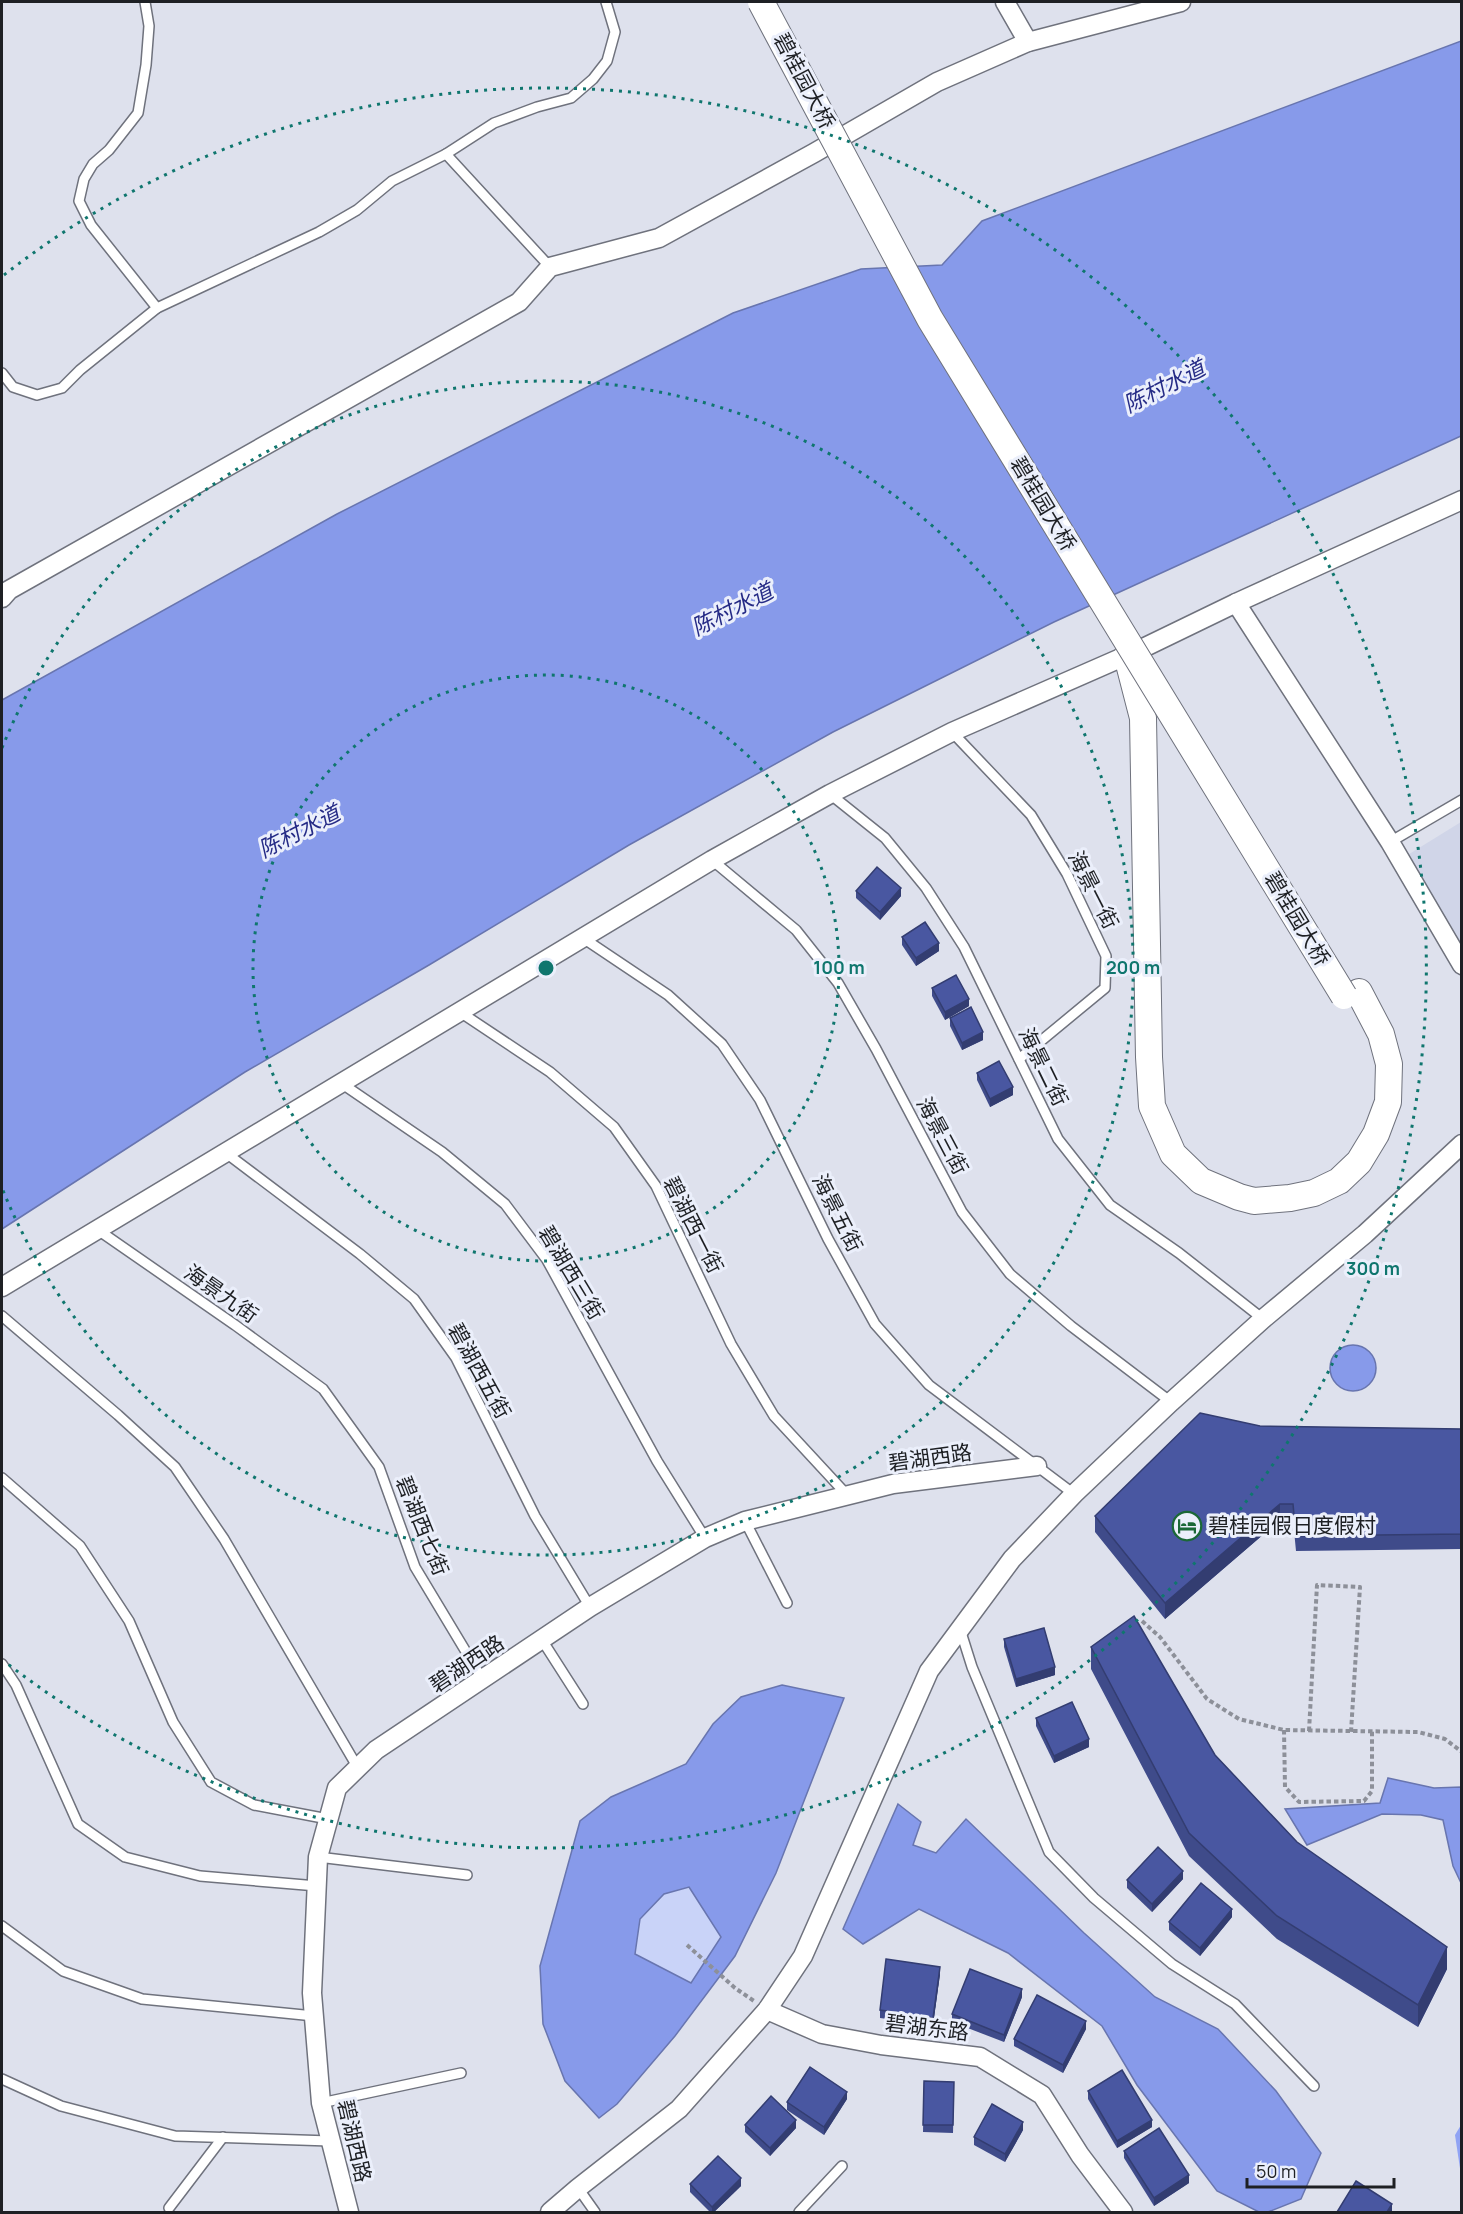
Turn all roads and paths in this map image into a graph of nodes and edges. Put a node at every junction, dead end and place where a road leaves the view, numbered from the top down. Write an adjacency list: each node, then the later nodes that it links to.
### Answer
1 (145, 2): 10 (lane)
2 (606, 2): 8 (lane)
3 (761, 2): 23 (main road, 碧桂园大桥, bridge)
4 (775, 2): 23 (main road, 碧桂园大桥)
5 (1005, 2): 7 (street)
6 (1181, 2): 7 (street)
7 (1028, 42): 9 (street)
8 (446, 154): 9 (lane); 10 (lane)
9 (550, 267): 13 (street)
10 (157, 308): 11 (lane)
11 (2, 373)
12 (1461, 500): 14 (street)
13 (4, 588)
14 (1236, 603): 15 (street); 19 (street)
15 (1133, 653): 16 (street); 23 (main road)
16 (952, 732): 17 (street); 25 (lane, 海景一街)
17 (830, 794): 20 (street); 25 (lane, 海景二街)
18 (1461, 800): 19 (lane)
19 (1390, 842): 22 (street)
20 (712, 860): 21 (street); 34 (lane, 海景三街)
21 (583, 938): 24 (street); 35 (lane, 海景五街)
22 (1461, 965)
23 (1352, 994)
24 (460, 1012): 26 (street); 38 (lane, 碧湖西一街)
25 (1019, 1059): 32 (lane, 海景二街)
26 (342, 1083): 28 (street); 40 (lane, 碧湖西三街)
27 (1461, 1144): 32 (street)
28 (226, 1153): 29 (street); 42 (lane, 碧湖西五街)
29 (98, 1230): 30 (street); 33 (lane, 海景九街)
30 (2, 1287)
31 (2, 1316): 54 (lane)
32 (1263, 1319): 34 (street)
33 (323, 1389): 47 (lane, 碧湖西七街)
34 (1171, 1402): 37 (street)
35 (1037, 1466): 37 (lane, 海景五街); 38 (street, 碧湖西路)
36 (2, 1478): 55 (lane)
37 (1074, 1494): 44 (street)
38 (848, 1496): 39 (street, 碧湖西路)
39 (745, 1521): 40 (street, 碧湖西路); 41 (lane)
40 (705, 1538): 42 (street, 碧湖西路)
41 (787, 1603)
42 (590, 1607): 45 (street, 碧湖西路)
43 (1143, 1621): 49 (path)
44 (960, 1629): 62 (street); 66 (lane)
45 (542, 1640): 47 (street, 碧湖西路); 48 (lane)
46 (2, 1664): 58 (lane)
47 (483, 1680): 54 (street, 碧湖西路)
48 (583, 1704)
49 (1284, 1730): 50 (path); 51 (path)
50 (1309, 1731): 52 (path); 52 (path)
51 (1372, 1731): 52 (path); 53 (path)
52 (1351, 1732)
53 (1461, 1752)
54 (358, 1768): 55 (street, 碧湖西路)
55 (328, 1819): 56 (street, 碧湖西路)
56 (318, 1857): 57 (lane); 58 (street, 碧湖西路)
57 (467, 1875)
58 (316, 1886): 63 (street, 碧湖西路)
59 (2, 1926): 63 (lane)
60 (687, 1945): 61 (path)
61 (735, 1988)
62 (767, 2010): 71 (street); 77 (street, 碧湖东路)
63 (314, 2016): 67 (street, 碧湖西路)
64 (461, 2073): 67 (lane)
65 (2, 2079): 68 (lane)
66 (1314, 2086)
67 (321, 2103): 69 (street, 碧湖西路)
68 (223, 2138): 69 (lane); 72 (lane)
69 (330, 2141): 73 (street, 碧湖西路)
70 (842, 2166): 76 (lane)
71 (578, 2188): 74 (street); 75 (lane)
72 (169, 2208)
73 (349, 2212)
74 (550, 2212)
75 (596, 2212)
76 (799, 2212)
77 (1123, 2212)

